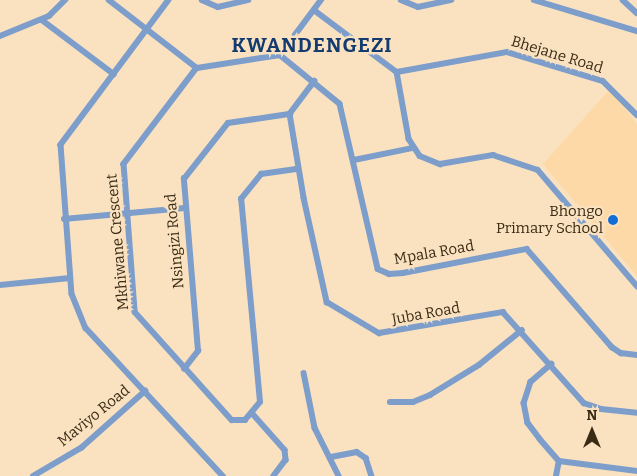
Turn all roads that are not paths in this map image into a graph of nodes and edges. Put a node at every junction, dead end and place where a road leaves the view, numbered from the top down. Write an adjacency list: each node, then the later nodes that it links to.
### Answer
1 (65, 0): 13 (street)
2 (109, 0): 14 (street)
3 (169, 0): 14 (street)
4 (202, 0): 5 (street)
5 (248, 0)
6 (322, 0): 11 (street)
7 (400, 0): 8 (street)
8 (451, 0)
9 (534, 0): 15 (street)
10 (623, 0): 12 (street)
11 (314, 10): 17 (street); 19 (street)
12 (637, 13)
13 (42, 20): 16 (street); 20 (street)
14 (147, 29): 18 (street); 20 (street)
15 (637, 31)
16 (0, 36)
17 (280, 55): 18 (street); 21 (street, Mpala Road)
18 (197, 68): 28 (street, Mkhiwane Crescent)
19 (397, 72): 23 (street, Bhejane Road); 24 (street)
20 (114, 74): 29 (street)
21 (315, 81): 22 (street); 25 (street, Mpala Road)
22 (290, 114): 26 (street, Juba Road); 27 (street, Nsingizi Road)
23 (637, 115)
24 (413, 148): 25 (street); 32 (street)
25 (354, 160): 34 (street, Mpala Road)
26 (298, 169): 33 (street, Juba Road); 41 (street)
27 (184, 208): 28 (street); 36 (street, Nsingizi Road)
28 (127, 213): 29 (street); 36 (street, Mkhiwane Crescent)
29 (64, 219): 30 (street)
30 (70, 278): 31 (street); 38 (street)
31 (0, 285)
32 (637, 286)
33 (522, 330): 35 (street, Juba Road); 39 (street)
34 (637, 355)
35 (552, 364): 40 (street, Juba Road); 43 (street)
36 (184, 369): 41 (street, Mkhiwane Crescent)
37 (304, 373): 42 (street)
38 (145, 391): 45 (street, Maviyo Road); 46 (street)
39 (390, 402)
40 (637, 413)
41 (253, 414): 47 (street)
42 (331, 457): 48 (street); 49 (street)
43 (559, 461): 44 (street); 50 (street)
44 (637, 471)
45 (33, 476)
46 (224, 476)
47 (274, 476)
48 (338, 476)
49 (372, 476)
50 (556, 476)

